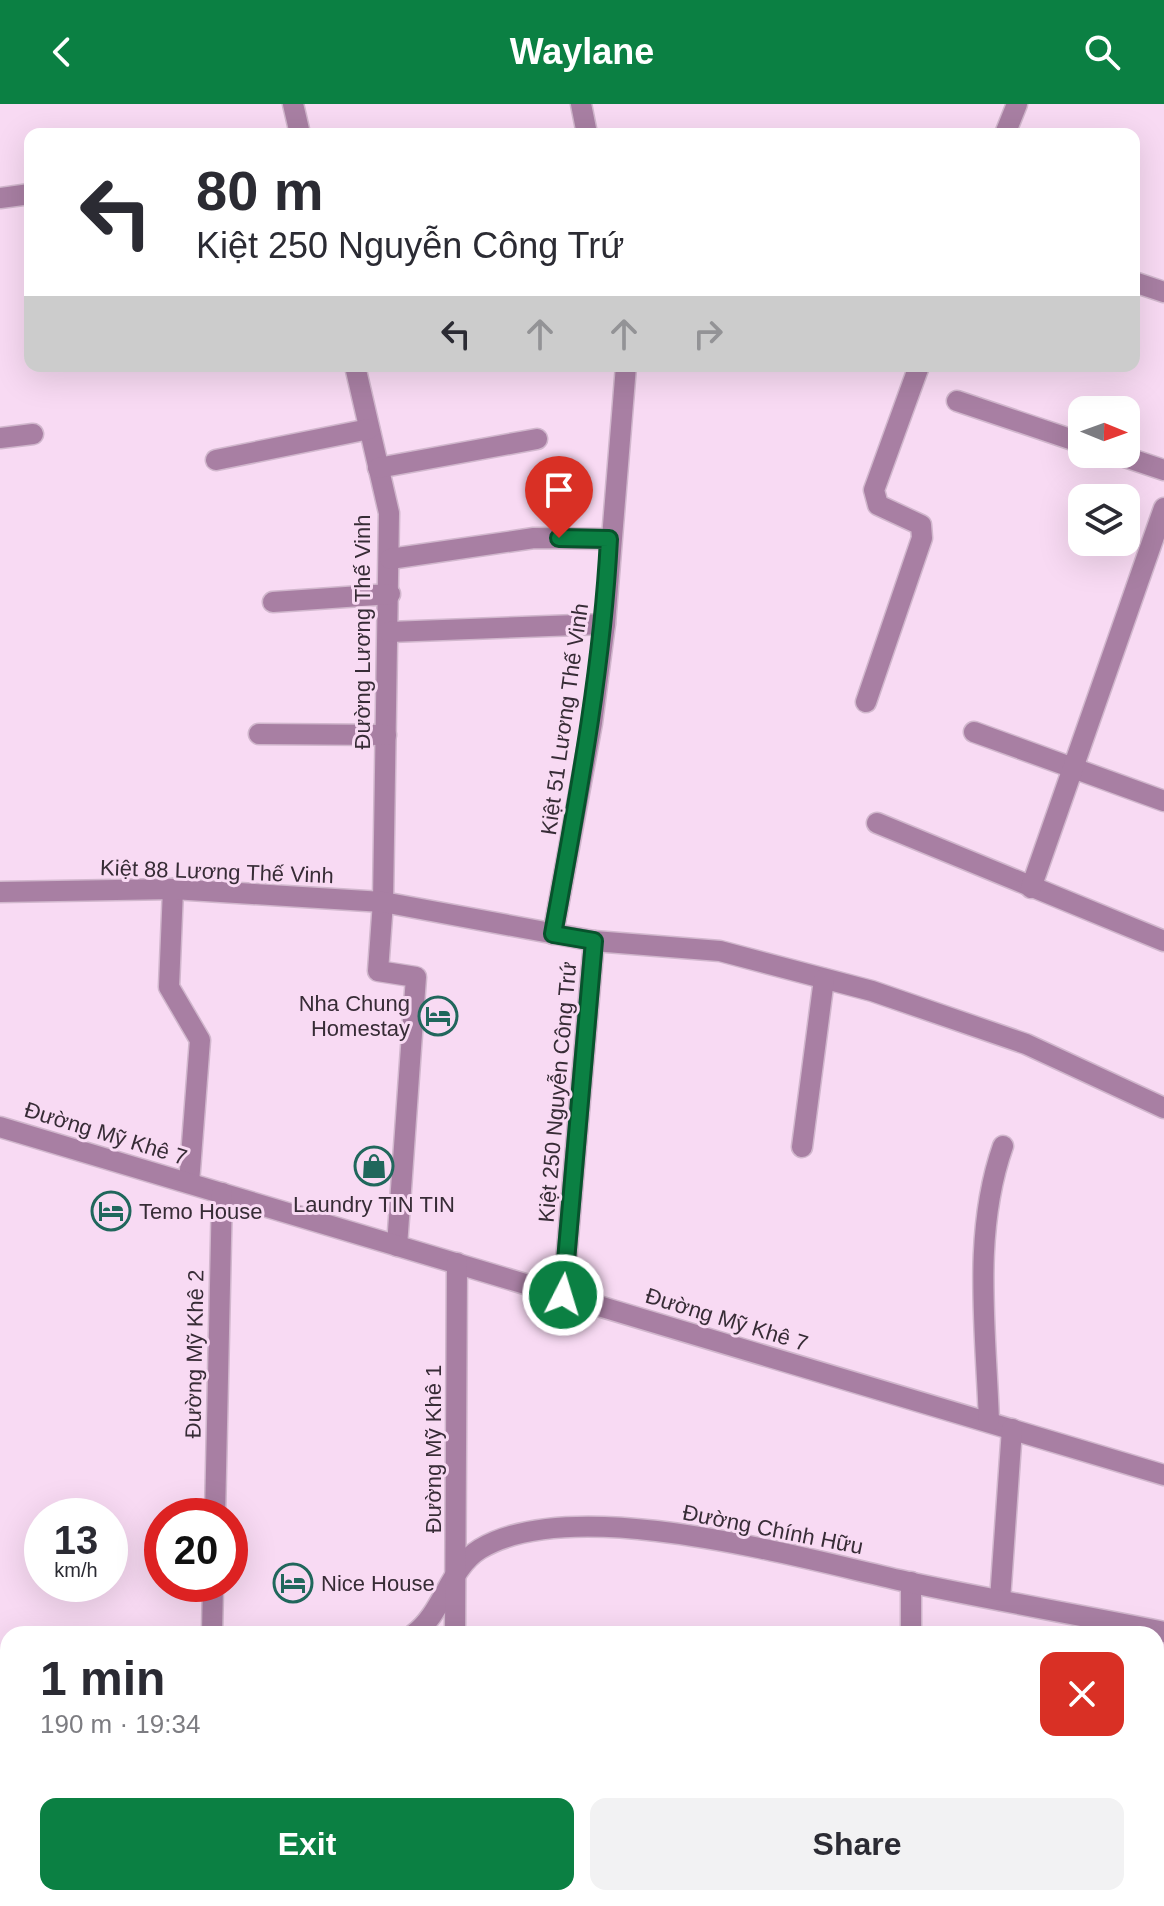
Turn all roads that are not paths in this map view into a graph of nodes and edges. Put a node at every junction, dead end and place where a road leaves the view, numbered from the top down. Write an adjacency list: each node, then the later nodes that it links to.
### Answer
1 (293, 104): 4 (street)
2 (581, 104): 5 (street)
3 (1017, 104): 6 (street)
4 (299, 128)
5 (586, 128)
6 (1007, 128)
7 (24, 195): 8 (street)
8 (0, 198)
9 (1140, 284): 10 (street)
10 (1164, 292)
11 (356, 372): 15 (street, Đường Lương Thế Vinh)
12 (625, 372): 25 (street, Kiệt 51 Lương Thế Vinh)
13 (917, 372): 31 (street)
14 (957, 401): 18 (street)
15 (369, 429): 20 (street); 22 (street, Đường Lương Thế Vinh)
16 (33, 434): 17 (street)
17 (0, 438)
18 (1068, 438)
19 (537, 439): 22 (street)
20 (216, 460)
21 (1140, 462): 23 (street)
22 (378, 468): 26 (street, Đường Lương Thế Vinh)
23 (1164, 470)
24 (1164, 508): 35 (street)
25 (609, 539): 26 (street); 29 (street, Kiệt 51 Lương Thế Vinh)
26 (390, 559): 27 (street, Đường Lương Thế Vinh)
27 (390, 594): 28 (street); 30 (street, Đường Lương Thế Vinh)
28 (273, 602)
29 (605, 624): 30 (street); 42 (street, Kiệt 51 Lương Thế Vinh)
30 (389, 632): 34 (street, Đường Lương Thế Vinh)
31 (866, 702)
32 (974, 732): 35 (street)
33 (259, 734): 34 (street)
34 (386, 735): 41 (street, Đường Lương Thế Vinh)
35 (1073, 768): 36 (street); 38 (street)
36 (1164, 801)
37 (877, 823): 38 (street)
38 (1031, 888): 44 (street)
39 (173, 889): 40 (street, Kiệt 88 Lương Thế Vinh); 41 (street, Kiệt 88 Lương Thế Vinh); 50 (street)
40 (0, 892)
41 (383, 902): 42 (street, Kiệt 250 Nguyễn Công Trứ); 52 (street, Đường Lương Thế Vinh)
42 (553, 934): 43 (street, Kiệt 250 Nguyễn Công Trứ)
43 (594, 941): 45 (street, Kiệt 250 Nguyễn Công Trứ); 54 (street, Kiệt 250 Nguyễn Công Trứ)
44 (1164, 941)
45 (824, 979): 46 (street, Kiệt 250 Nguyễn Công Trứ); 49 (street)
46 (1164, 1108)
47 (0, 1127): 50 (street, Đường Mỹ Khê 7)
48 (1003, 1146): 55 (street)
49 (802, 1147)
50 (189, 1183): 51 (street, Đường Mỹ Khê 7)
51 (222, 1193): 52 (street, Đường Mỹ Khê 7); 58 (street, Đường Mỹ Khê 2)
52 (397, 1246): 53 (street, Đường Mỹ Khê 7)
53 (457, 1263): 54 (street, Đường Mỹ Khê 7); 59 (street, Đường Mỹ Khê 1)
54 (563, 1295): 55 (street, Đường Mỹ Khê 7)
55 (989, 1422): 56 (street, Đường Mỹ Khê 7)
56 (1012, 1429): 57 (street, Đường Mỹ Khê 7); 61 (street)
57 (1164, 1475)
58 (215, 1498)
59 (456, 1574): 60 (street, Đường Chính Hữu); 64 (street, Đường Chính Hữu); 65 (street, Đường Mỹ Khê 1)
60 (911, 1582): 61 (street, Đường Chính Hữu); 66 (street)
61 (1000, 1600): 67 (street, Đường Chính Hữu)
62 (213, 1602): 63 (street)
63 (212, 1626)
64 (424, 1626)
65 (455, 1626)
66 (911, 1626)
67 (1133, 1626)

